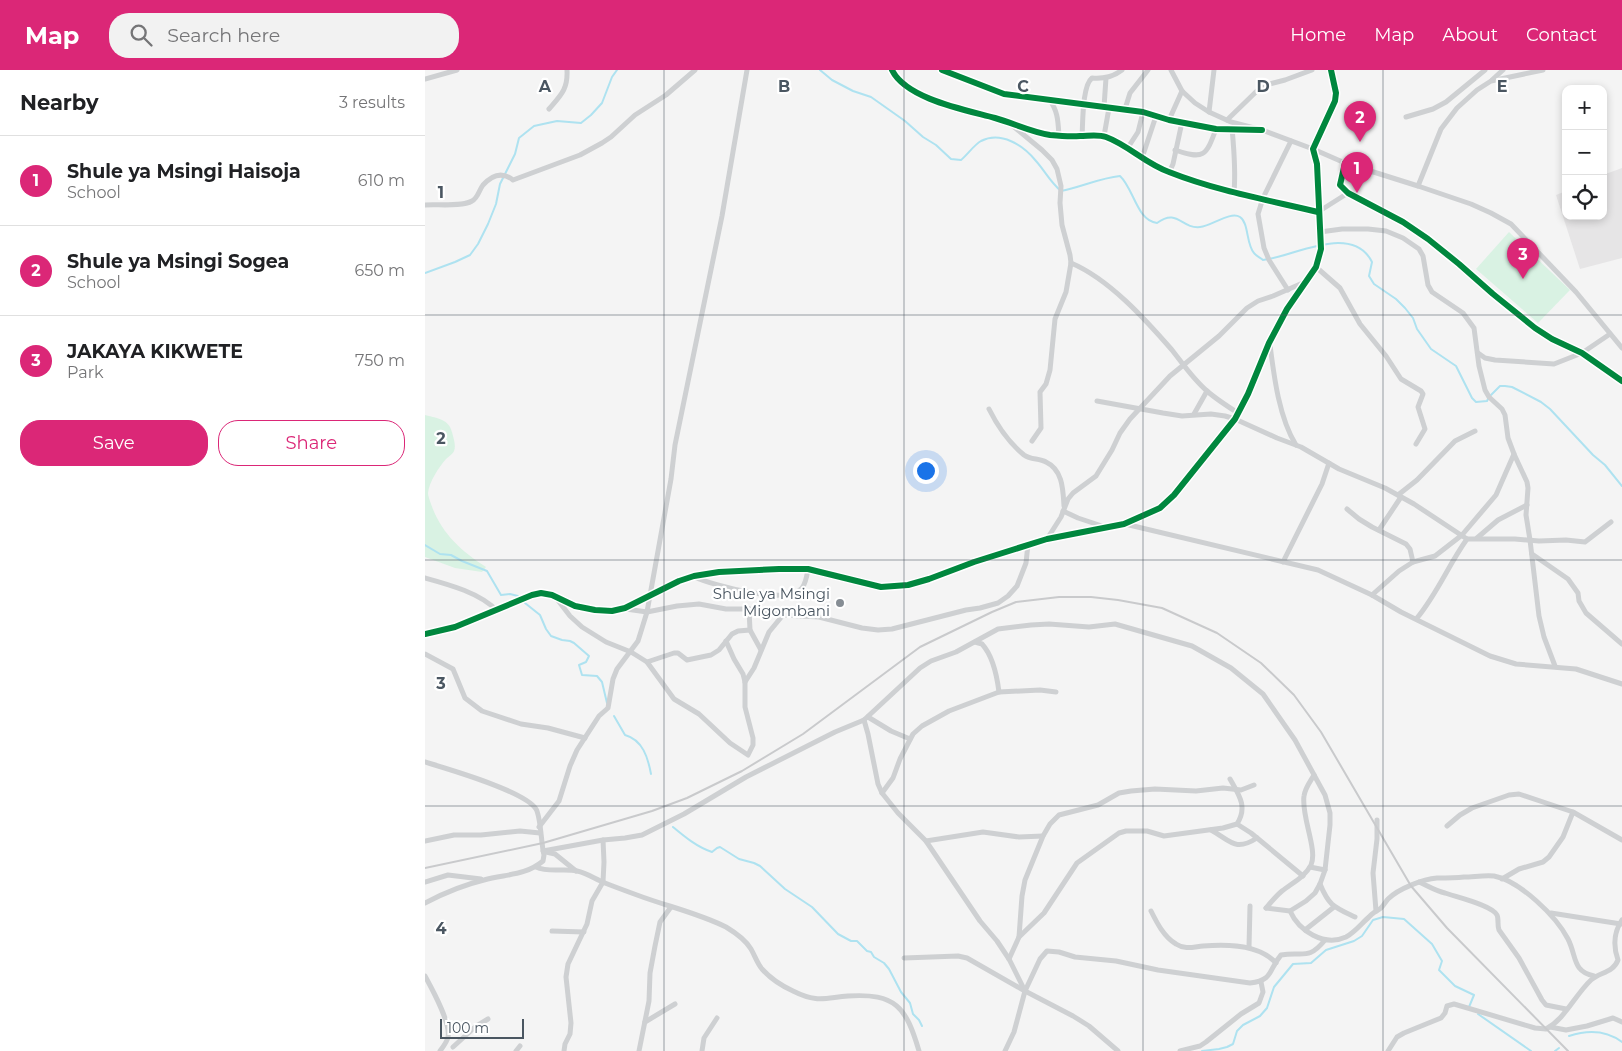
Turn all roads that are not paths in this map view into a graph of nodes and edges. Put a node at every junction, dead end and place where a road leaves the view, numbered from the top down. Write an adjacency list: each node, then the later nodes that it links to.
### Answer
1 (457, 70): 18 (street)
2 (567, 70): 24 (street)
3 (695, 70): 51 (street)
4 (747, 70): 97 (street)
5 (892, 70): 33 (street)
6 (942, 70): 16 (street)
7 (1122, 70): 17 (street)
8 (1148, 70): 25 (street)
9 (1171, 70): 20 (street)
10 (1215, 70): 27 (street)
11 (1312, 70): 31 (street)
12 (1331, 70): 42 (street)
13 (1485, 70): 29 (street)
14 (1503, 70): 19 (street)
15 (1543, 70): 19 (street)
16 (953, 72): 21 (street)
17 (1105, 78): 22 (street); 23 (street)
18 (425, 79)
19 (1491, 81): 47 (street)
20 (1182, 90): 27 (street); 30 (street)
21 (1049, 99): 22 (street); 37 (street)
22 (1083, 103): 23 (street); 38 (street)
23 (1107, 107): 25 (street); 39 (street)
24 (549, 109)
25 (1125, 109): 26 (street)
26 (1143, 112): 28 (street); 41 (street)
27 (1209, 112): 31 (street)
28 (1156, 116): 30 (street); 44 (street)
29 (1406, 117)
30 (1169, 120): 32 (street)
31 (1229, 121): 35 (street); 36 (street)
32 (1182, 122): 34 (street); 43 (street)
33 (1011, 124): 37 (street); 54 (street)
34 (1216, 129): 35 (street); 43 (street)
35 (1232, 130): 36 (street); 48 (street)
36 (1261, 130): 40 (street)
37 (1059, 136): 38 (street)
38 (1082, 136): 39 (street)
39 (1104, 136): 41 (street)
40 (1291, 141): 42 (street); 50 (street)
41 (1127, 149): 44 (street)
42 (1313, 149): 45 (street); 52 (street)
43 (1175, 150): 46 (street)
44 (1142, 158): 46 (street)
45 (1345, 163): 47 (street); 49 (street)
46 (1169, 172): 48 (street)
47 (1418, 186): 58 (street)
48 (1234, 192): 50 (street)
49 (1348, 193): 52 (street); 62 (street)
50 (1263, 198): 52 (street); 57 (street)
51 (425, 204)
52 (1319, 212): 53 (street)
53 (1320, 232): 55 (street); 61 (street)
54 (1071, 263): 63 (street); 72 (street)
55 (1316, 267): 56 (street); 73 (street)
56 (1305, 282): 57 (street); 59 (street)
57 (1288, 290): 63 (street)
58 (1610, 334): 60 (street); 62 (street)
59 (1269, 343): 70 (street); 74 (street)
60 (1622, 348)
61 (1478, 353): 62 (street); 75 (street)
62 (1582, 353): 64 (street)
63 (1183, 365): 65 (street); 68 (street)
64 (1622, 381)
65 (1207, 391): 69 (street); 70 (street)
66 (1097, 401): 68 (street)
67 (989, 409): 80 (street)
68 (1139, 409): 69 (street); 80 (street)
69 (1193, 414): 70 (street)
70 (1237, 416): 74 (street); 82 (street)
71 (1475, 431): 77 (street)
72 (1031, 441)
73 (1417, 444)
74 (1296, 445): 76 (street)
75 (1514, 454): 78 (street); 85 (street)
76 (1329, 463): 77 (street); 91 (street)
77 (1400, 496): 84 (street); 85 (street)
78 (1527, 505): 86 (street); 88 (street)
79 (1347, 509): 84 (street)
80 (1064, 510): 83 (street); 87 (street)
81 (1611, 522): 88 (street)
82 (1124, 524): 83 (street); 91 (street)
83 (1106, 527): 87 (street)
84 (1379, 530): 92 (street)
85 (1465, 537): 86 (street); 92 (street); 104 (street)
86 (1477, 538): 88 (street)
87 (1047, 539): 89 (street)
88 (1531, 540): 90 (street)
89 (1028, 544): 93 (street); 103 (street)
90 (1532, 554): 109 (street); 114 (street)
91 (1283, 562): 96 (street)
92 (1413, 562): 96 (street)
93 (809, 570): 94 (street); 94 (street)
94 (694, 576): 97 (street)
95 (425, 578): 101 (street)
96 (1372, 595): 104 (street)
97 (649, 596): 99 (street); 102 (street)
98 (555, 597): 99 (street); 101 (street); 111 (street)
99 (625, 608): 102 (street)
100 (749, 609): 102 (street); 103 (street); 105 (street)
101 (497, 611): 106 (street)
102 (647, 612): 111 (street)
103 (783, 615): 110 (street)
104 (1417, 618): 114 (street)
105 (750, 630): 107 (street); 110 (street)
106 (425, 634)
107 (726, 641): 113 (street); 115 (street)
108 (975, 642): 117 (street); 119 (street); 123 (street)
109 (1622, 644)
110 (761, 650): 115 (street)
111 (631, 652): 113 (street); 120 (street)
112 (425, 654): 120 (street)
113 (647, 662): 115 (street)
114 (1555, 666): 116 (street)
115 (745, 682)
116 (1622, 684)
117 (999, 692): 118 (street); 121 (street)
118 (1056, 692)
119 (866, 718): 121 (street); 127 (street); 136 (street)
120 (585, 738): 132 (street)
121 (910, 739): 127 (street)
122 (425, 762): 132 (street)
123 (1314, 775): 142 (street); 143 (street)
124 (1230, 779): 126 (street)
125 (1254, 785): 126 (street)
126 (1236, 790): 130 (street); 134 (street)
127 (882, 793): 139 (street)
128 (1573, 812): 131 (street); 137 (street); 147 (street)
129 (1377, 820): 158 (street)
130 (1237, 824): 133 (street); 135 (street)
131 (1447, 826)
132 (540, 830): 138 (street); 140 (street)
133 (1211, 830): 135 (street); 165 (street)
134 (1043, 836): 139 (street); 165 (street)
135 (1257, 838): 145 (street)
136 (603, 840): 140 (street); 149 (street)
137 (1622, 840)
138 (425, 841)
139 (926, 841): 169 (street)
140 (543, 851): 141 (street); 144 (street)
141 (536, 867): 144 (street); 146 (street)
142 (1310, 867): 143 (street); 145 (street)
143 (1325, 870): 151 (street)
144 (577, 871): 149 (street)
145 (1303, 876): 157 (street)
146 (486, 879): 148 (street); 152 (street)
147 (1502, 879): 150 (street); 159 (street)
148 (425, 882)
149 (603, 882): 154 (street); 164 (street)
150 (1419, 882): 158 (street); 177 (street)
151 (1320, 884): 155 (street); 157 (street)
152 (425, 903)
153 (1249, 906): 167 (street)
154 (671, 907): 180 (street); 191 (street)
155 (1334, 907): 160 (street); 162 (street)
156 (1151, 911): 167 (street)
157 (1289, 911): 162 (street)
158 (1376, 911): 166 (street)
159 (1550, 913): 161 (street); 173 (street)
160 (1355, 918)
161 (1621, 923): 170 (street)
162 (1305, 930): 166 (street)
163 (552, 931): 164 (street)
164 (584, 932): 188 (street)
165 (1019, 937): 169 (street)
166 (1325, 940): 171 (street)
167 (1249, 947): 171 (street)
168 (904, 958): 175 (street)
169 (1009, 959): 175 (street)
170 (1620, 962): 173 (street)
171 (1275, 963): 174 (street)
172 (425, 976): 183 (street)
173 (1595, 976): 177 (street)
174 (1261, 982): 175 (street); 194 (street)
175 (1025, 991): 192 (street); 193 (street)
176 (675, 1004): 180 (street)
177 (1566, 1009): 182 (street)
178 (717, 1018): 190 (street)
179 (488, 1020): 185 (street)
180 (645, 1022): 189 (street)
181 (1622, 1022): 182 (street)
182 (1550, 1027): 195 (street)
183 (448, 1033): 185 (street); 186 (street)
184 (520, 1046): 187 (street)
185 (454, 1049)
186 (440, 1051)
187 (516, 1051)
188 (564, 1051)
189 (639, 1051)
190 (702, 1051)
191 (919, 1051)
192 (1005, 1051)
193 (1118, 1051)
194 (1180, 1051)
195 (1388, 1051)

